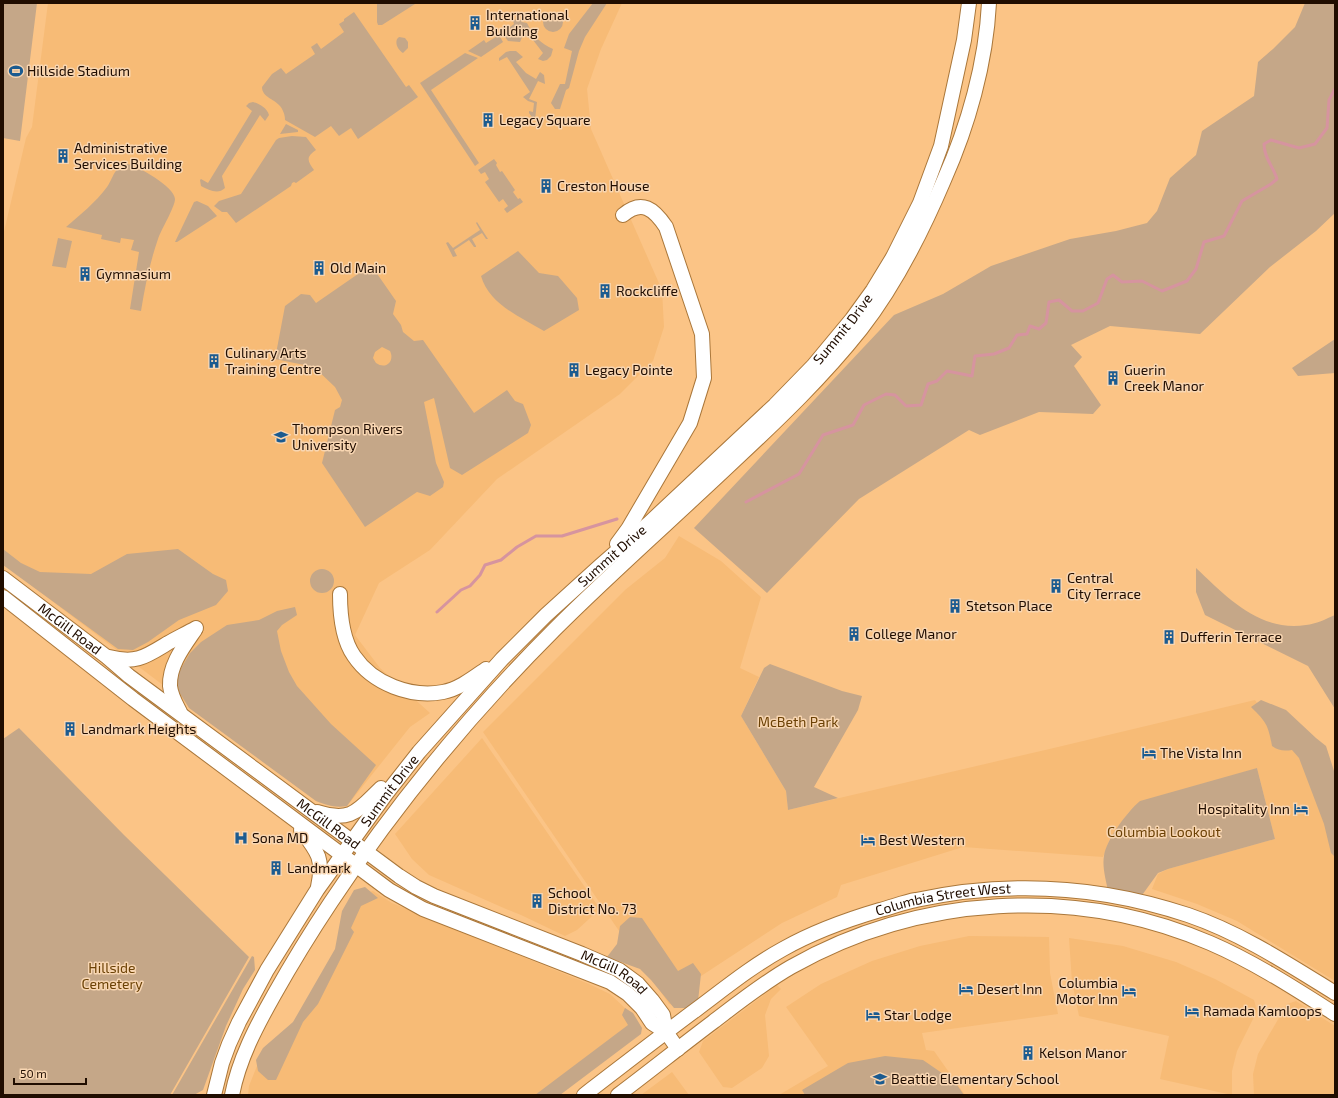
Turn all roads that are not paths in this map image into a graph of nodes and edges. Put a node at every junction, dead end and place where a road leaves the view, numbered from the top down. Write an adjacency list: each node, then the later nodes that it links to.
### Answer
1 (965, 3): 5 (main road)
2 (968, 3): 5 (main road, Summit Drive)
3 (989, 3): 6 (main road, Summit Drive)
4 (992, 3): 6 (main road)
5 (966, 18): 8 (main road, Summit Drive)
6 (988, 28): 21 (main road, Summit Drive)
7 (623, 215): 8 (main road)
8 (600, 566): 13 (main road, Summit Drive)
9 (3, 578): 12 (main road, McGill Road)
10 (340, 594): 13 (main road)
11 (3, 597): 15 (main road, McGill Road)
12 (107, 657): 14 (main road, McGill Road); 16 (main road)
13 (502, 659): 17 (main road, Summit Drive)
14 (143, 686): 15 (main road); 16 (main road, McGill Road)
15 (133, 699): 19 (main road, McGill Road)
16 (182, 714): 18 (main road, McGill Road)
17 (419, 752): 18 (main road); 20 (main road, Summit Drive)
18 (310, 810): 20 (main road, McGill Road)
19 (291, 817): 22 (main road, McGill Road); 24 (main road)
20 (352, 841): 21 (main road, McGill Road); 22 (main road, Summit Drive)
21 (366, 851): 23 (main road, Summit Drive); 27 (main road, McGill Road)
22 (342, 854): 23 (main road, McGill Road); 24 (main road, Summit Drive)
23 (356, 865): 27 (main road, McGill Road); 30 (main road, Summit Drive)
24 (317, 890): 29 (main road, Summit Drive)
25 (1335, 994): 27 (main road, Columbia Street West)
26 (1335, 1014): 28 (main road, Columbia Street West)
27 (666, 1032): 28 (main road, McGill Road); 31 (main road, Columbia Street West)
28 (678, 1049): 32 (main road, Columbia Street West)
29 (214, 1095)
30 (232, 1095)
31 (584, 1095)
32 (618, 1095)

